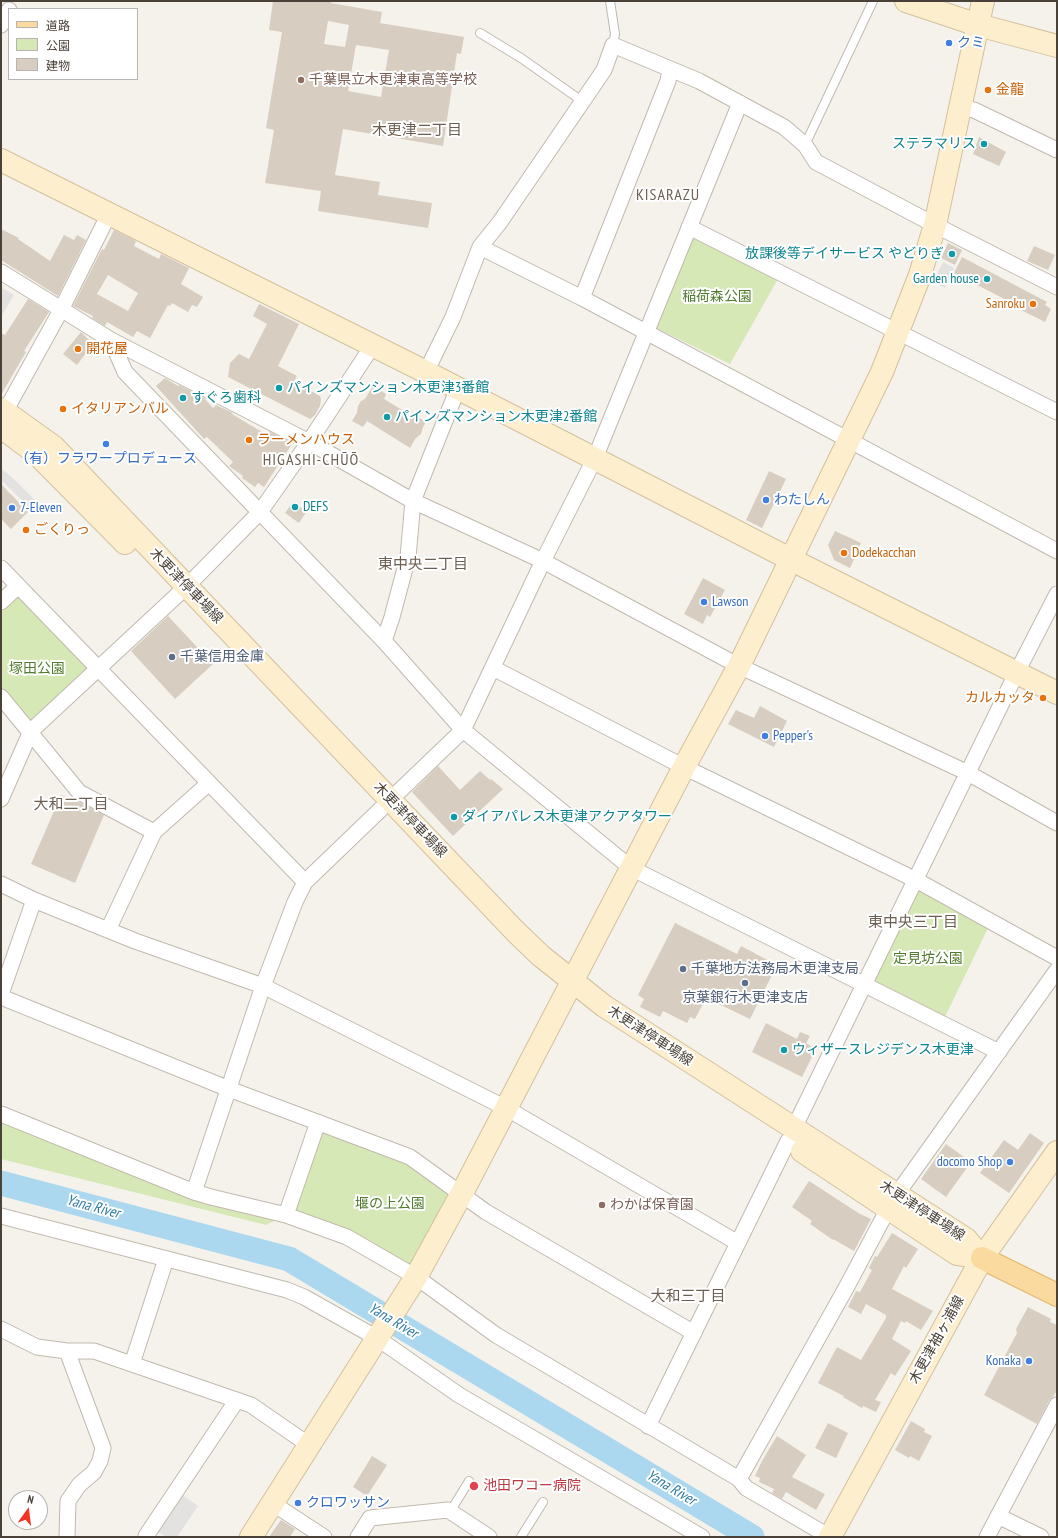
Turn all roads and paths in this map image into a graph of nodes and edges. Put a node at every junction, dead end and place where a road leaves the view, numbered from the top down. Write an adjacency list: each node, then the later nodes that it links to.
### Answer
1 (610, 1): 10 (lane)
2 (873, 1): 15 (lane)
3 (906, 1): 7 (street)
4 (983, 1): 7 (street)
5 (8, 12): 6 (street)
6 (1, 25)
7 (978, 25): 9 (street); 14 (street)
8 (480, 34): 12 (lane)
9 (1055, 43)
10 (613, 45): 11 (street); 12 (street)
11 (670, 69): 13 (street); 24 (street)
12 (582, 101): 21 (street)
13 (740, 103): 15 (street); 20 (street)
14 (959, 107): 16 (street); 19 (street)
15 (805, 146): 19 (street)
16 (1057, 150)
17 (1, 160): 18 (street)
18 (109, 214): 25 (street); 29 (street)
19 (935, 225): 23 (street); 26 (street)
20 (689, 227): 26 (street); 27 (street)
21 (480, 247): 24 (street); 30 (street)
22 (1, 272): 25 (street)
23 (1057, 287)
24 (582, 298): 27 (street)
25 (61, 310): 28 (street); 33 (street)
26 (898, 332): 32 (street); 34 (street)
27 (647, 333): 34 (street); 36 (street)
28 (112, 340): 35 (street); 38 (street)
29 (373, 345): 30 (street); 35 (street)
30 (426, 372): 31 (street)
31 (458, 388): 36 (street); 37 (street)
32 (1057, 412)
33 (2, 417): 44 (street, 木更津停車場線)
34 (849, 440): 39 (street); 40 (street)
35 (309, 442): 37 (street); 38 (street)
36 (595, 458): 40 (street); 41 (street)
37 (413, 501): 41 (street); 47 (street)
38 (260, 512): 44 (street); 47 (street)
39 (1057, 551)
40 (790, 559): 48 (street); 51 (street)
41 (543, 561): 48 (street); 49 (street)
42 (1, 568): 43 (street)
43 (18, 586): 46 (street); 50 (street)
44 (181, 591): 50 (street); 60 (street, 木更津停車場線)
45 (1057, 594): 51 (street)
46 (1, 602)
47 (384, 641): 54 (street)
48 (739, 666): 56 (street); 57 (street)
49 (493, 668): 54 (street); 56 (street)
50 (99, 669): 55 (street); 58 (street)
51 (1017, 672): 52 (street); 57 (street)
52 (1057, 693)
53 (1, 697): 55 (street)
54 (463, 730): 60 (street); 63 (street)
55 (31, 731): 59 (street); 62 (street)
56 (684, 767): 63 (street); 64 (street)
57 (968, 773): 61 (street); 64 (street)
58 (209, 783): 62 (street); 65 (street)
59 (1, 799)
60 (386, 805): 65 (street); 73 (street, 木更津停車場線)
61 (1057, 823)
62 (154, 832): 68 (street)
63 (631, 868): 71 (street); 73 (street)
64 (916, 880): 69 (street); 71 (street)
65 (306, 882): 72 (street)
66 (1, 884): 67 (street)
67 (34, 900): 68 (street); 74 (street)
68 (108, 930): 72 (street)
69 (1057, 958)
70 (1057, 970): 76 (street)
71 (864, 985): 76 (street); 81 (street)
72 (263, 986): 77 (street); 78 (street)
73 (570, 987): 78 (street); 81 (street, 木更津停車場線)
74 (1, 994)
75 (1, 997): 77 (street)
76 (999, 1052): 85 (street)
77 (229, 1089): 80 (street); 83 (street)
78 (506, 1108): 84 (street); 88 (street)
79 (1, 1114): 83 (street)
80 (318, 1122): 84 (street); 86 (street)
81 (791, 1135): 85 (street, 木更津停車場線); 88 (street)
82 (1057, 1152): 89 (street, 木更津袖ヶ浦線)
83 (194, 1192): 86 (street)
84 (462, 1193): 91 (street); 94 (street)
85 (893, 1201): 89 (street, 木更津停車場線); 103 (street)
86 (286, 1214): 91 (street)
87 (1, 1216): 90 (street)
88 (738, 1243): 94 (street)
89 (982, 1258): 92 (main road); 117 (street, 木更津袖ヶ浦線)
90 (166, 1259): 95 (street); 97 (street)
91 (416, 1277): 95 (street); 100 (street)
92 (1057, 1295)
93 (1, 1329): 96 (street)
94 (694, 1333): 100 (street)
95 (377, 1338): 102 (street); 116 (street)
96 (67, 1351): 97 (street); 109 (street)
97 (132, 1364): 98 (street)
98 (237, 1400): 102 (street); 110 (street)
99 (1057, 1405): 101 (street)
100 (648, 1426): 103 (street)
101 (1052, 1427): 108 (street)
102 (309, 1445): 106 (street)
103 (739, 1479): 117 (street)
104 (469, 1481): 107 (lane)
105 (543, 1502): 115 (lane)
106 (272, 1503): 111 (street); 112 (street)
107 (450, 1512): 113 (street); 114 (street)
108 (998, 1516): 118 (street); 119 (street)
109 (67, 1537)
110 (148, 1537)
111 (251, 1537)
112 (324, 1537)
113 (358, 1537)
114 (489, 1537)
115 (521, 1537)
116 (702, 1537)
117 (830, 1537)
118 (986, 1537)
119 (1041, 1537)

